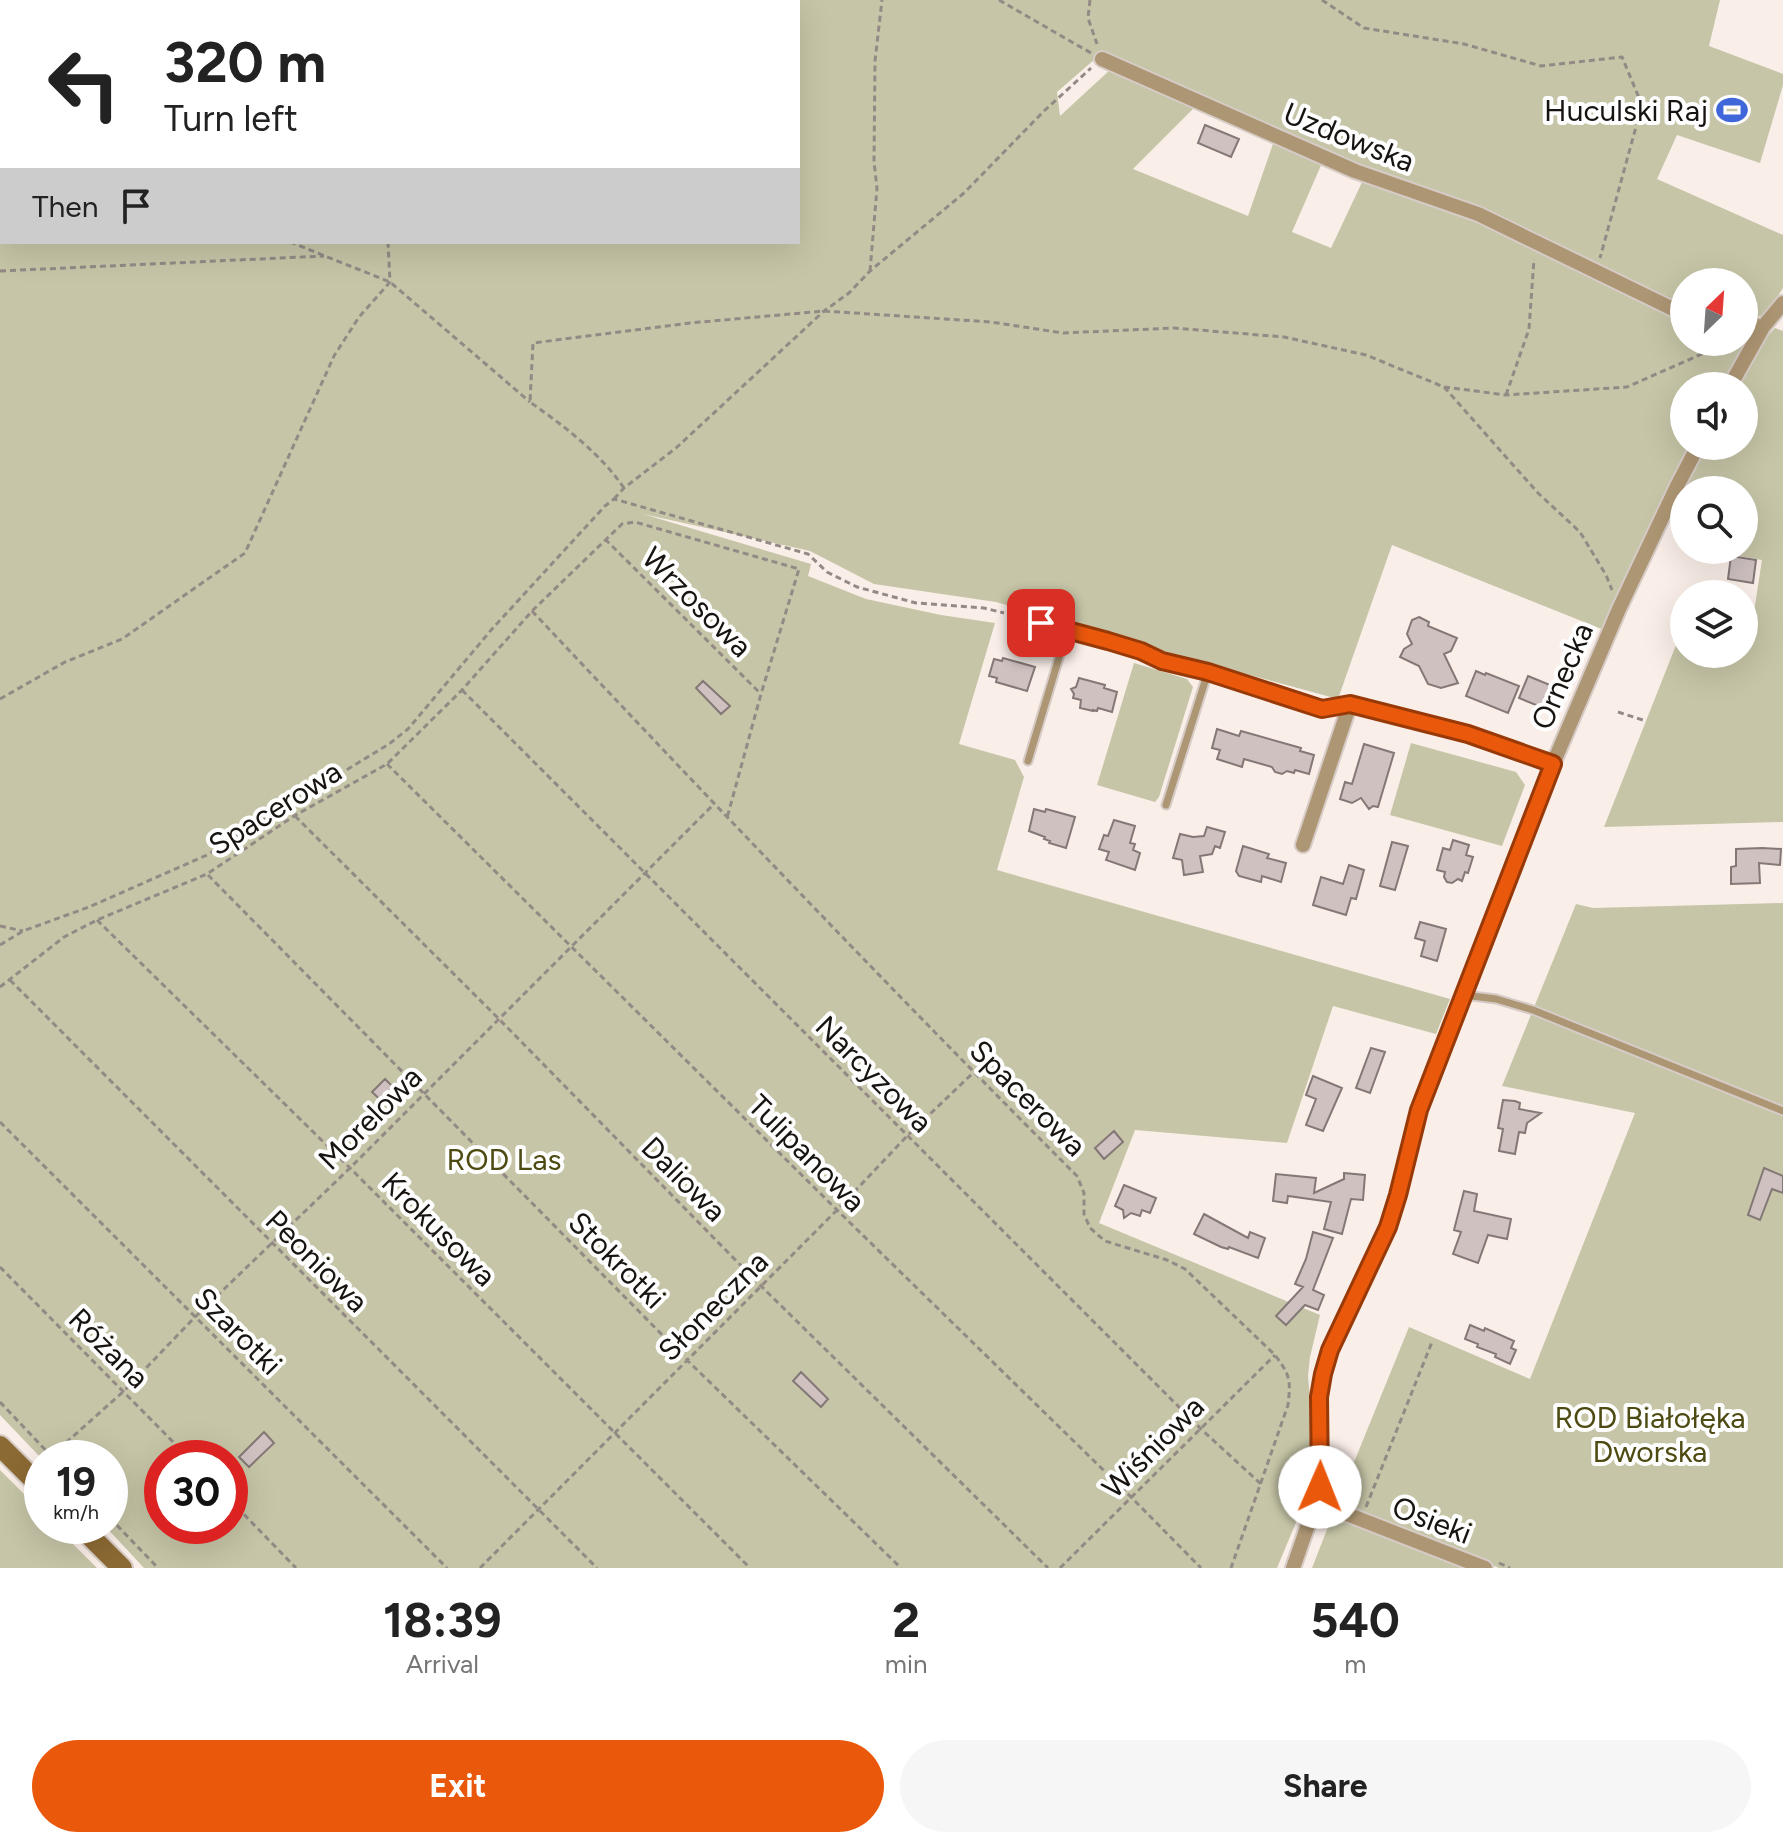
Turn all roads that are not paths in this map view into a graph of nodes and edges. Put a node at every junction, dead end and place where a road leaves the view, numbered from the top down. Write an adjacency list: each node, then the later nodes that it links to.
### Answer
1 (1102, 59): 3 (street, Uzdowska)
2 (1783, 303): 4 (street)
3 (1670, 308)
4 (1773, 321): 5 (street)
5 (1739, 372)
6 (1691, 460): 12 (street, Ornecka)
7 (1015, 616): 8 (lane)
8 (1067, 631): 9 (lane); 11 (lane)
9 (1208, 672): 10 (lane); 13 (lane)
10 (1350, 704): 12 (lane); 14 (street)
11 (1028, 761)
12 (1553, 764): 15 (street, Ornecka)
13 (1166, 805)
14 (1303, 845)
15 (1464, 995): 16 (lane); 19 (street, Ornecka)
16 (1783, 1111)
17 (0, 1446): 18 (street)
18 (24, 1470)
19 (1316, 1502): 22 (street, Ornecka); 23 (street, Osieki)
20 (98, 1544): 21 (street)
21 (122, 1568)
22 (1293, 1568)
23 (1485, 1568)

